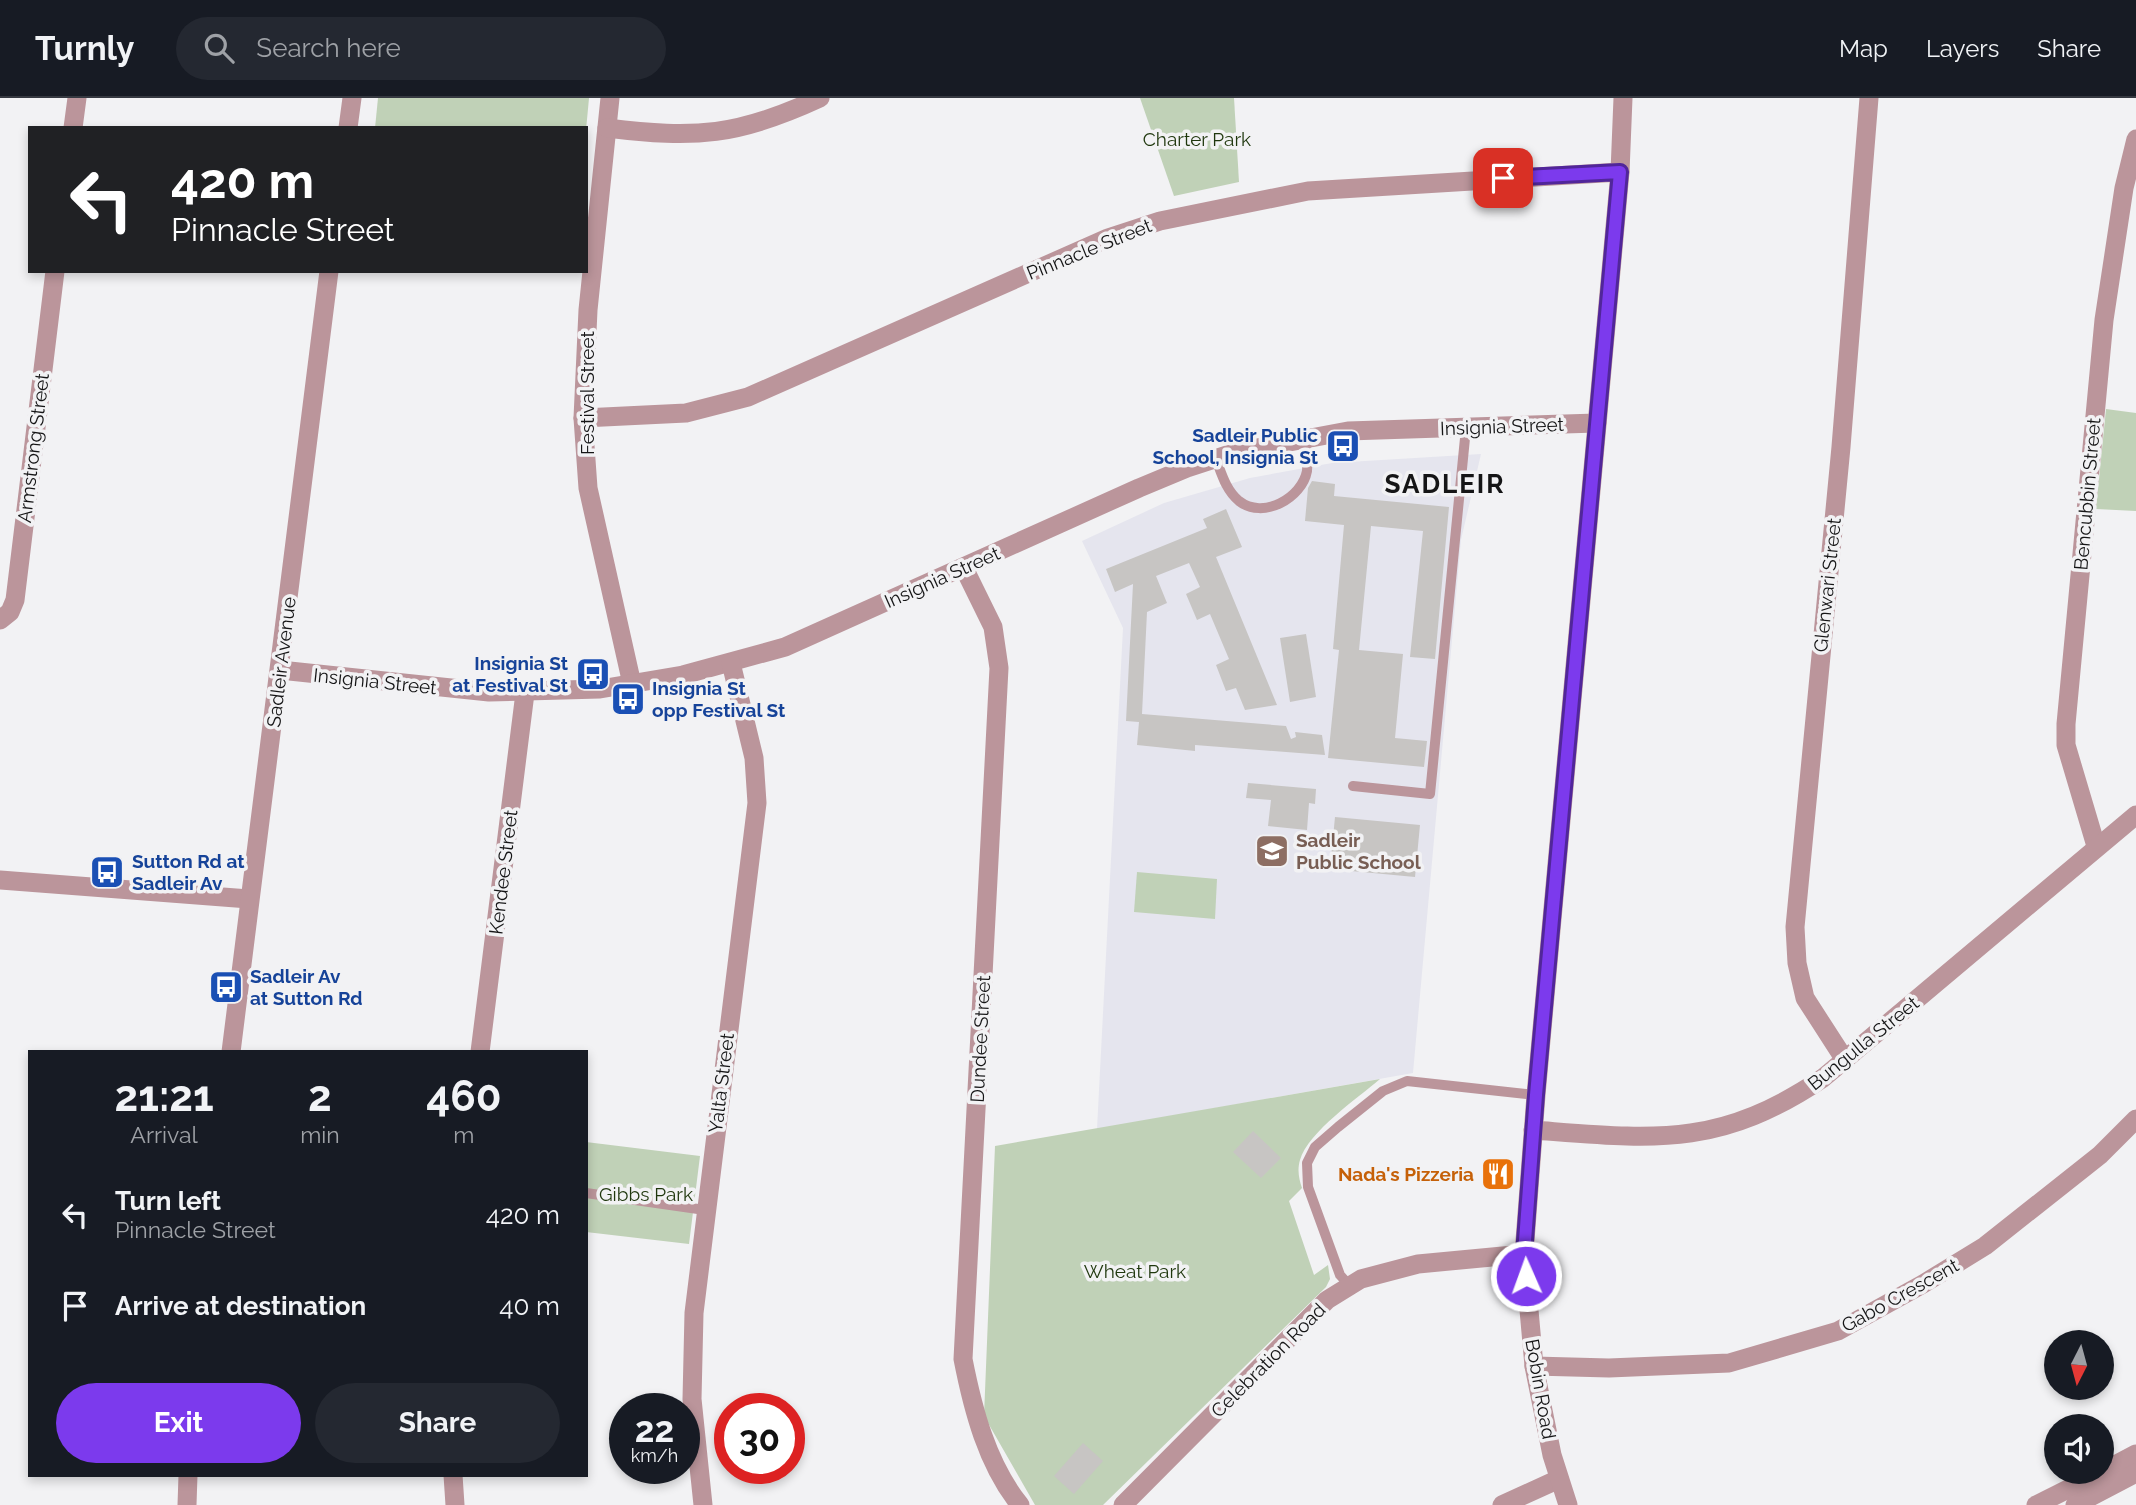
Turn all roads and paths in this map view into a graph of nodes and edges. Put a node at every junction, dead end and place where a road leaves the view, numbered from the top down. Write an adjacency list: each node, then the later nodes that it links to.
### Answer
1 (77, 98): 7 (street)
2 (352, 98): 8 (street)
3 (610, 98): 9 (street, Festival Street)
4 (820, 98): 9 (street)
5 (1623, 98): 11 (street, Bobin Road)
6 (1869, 98): 32 (street, Glenwari Street)
7 (73, 126)
8 (348, 126)
9 (607, 128): 14 (street, Festival Street)
10 (2136, 139): 27 (street, Bencubbin Street)
11 (1620, 172): 14 (street, Pinnacle Street); 15 (street, Bobin Road)
12 (55, 273): 20 (street, Armstrong Street)
13 (329, 273): 22 (street, Sadleir Avenue)
14 (583, 418): 23 (street, Festival Street)
15 (1597, 423): 16 (street, Insignia Street); 33 (street, Bobin Road)
16 (1466, 428): 17 (street, Insignia Street); 25 (lane)
17 (1306, 438): 18 (street, Insignia Street); 18 (lane)
18 (1216, 459): 19 (street, Insignia Street)
19 (964, 568): 21 (street, Insignia Street); 51 (street, Dundee Street)
20 (0, 620)
21 (731, 663): 23 (street, Insignia Street); 37 (street, Yalta Street)
22 (280, 670): 24 (street, Insignia Street); 29 (street, Sadleir Avenue)
23 (632, 684): 24 (street, Insignia Street)
24 (525, 692): 31 (street, Kendee Street)
25 (1353, 786)
26 (2136, 815): 27 (street, Bungulla Street)
27 (2096, 846): 32 (street, Bungulla Street)
28 (0, 880): 29 (street)
29 (249, 899): 30 (street, Sadleir Avenue)
30 (231, 1050)
31 (480, 1050)
32 (1845, 1060): 35 (street, Bungulla Street)
33 (1536, 1095): 35 (street, Bobin Road); 39 (lane)
34 (2136, 1119): 40 (street, Gabo Crescent)
35 (1533, 1130): 38 (street, Bobin Road)
36 (588, 1193): 37 (lane)
37 (705, 1210): 50 (street, Yalta Street)
38 (1524, 1254): 39 (street, Celebration Road); 40 (street, Bobin Road)
39 (1350, 1286): 52 (street, Celebration Road)
40 (1534, 1366): 46 (street, Bobin Road)
41 (2136, 1454): 42 (street)
42 (2114, 1466)
43 (2136, 1473): 56 (street)
44 (188, 1477): 48 (street)
45 (453, 1477): 49 (street)
46 (1559, 1479): 53 (street); 54 (street, Bobin Road)
47 (2078, 1484): 55 (street)
48 (187, 1505)
49 (455, 1505)
50 (703, 1505)
51 (1020, 1505)
52 (1123, 1505)
53 (1503, 1505)
54 (1568, 1505)
55 (2036, 1505)
56 (2075, 1505)

